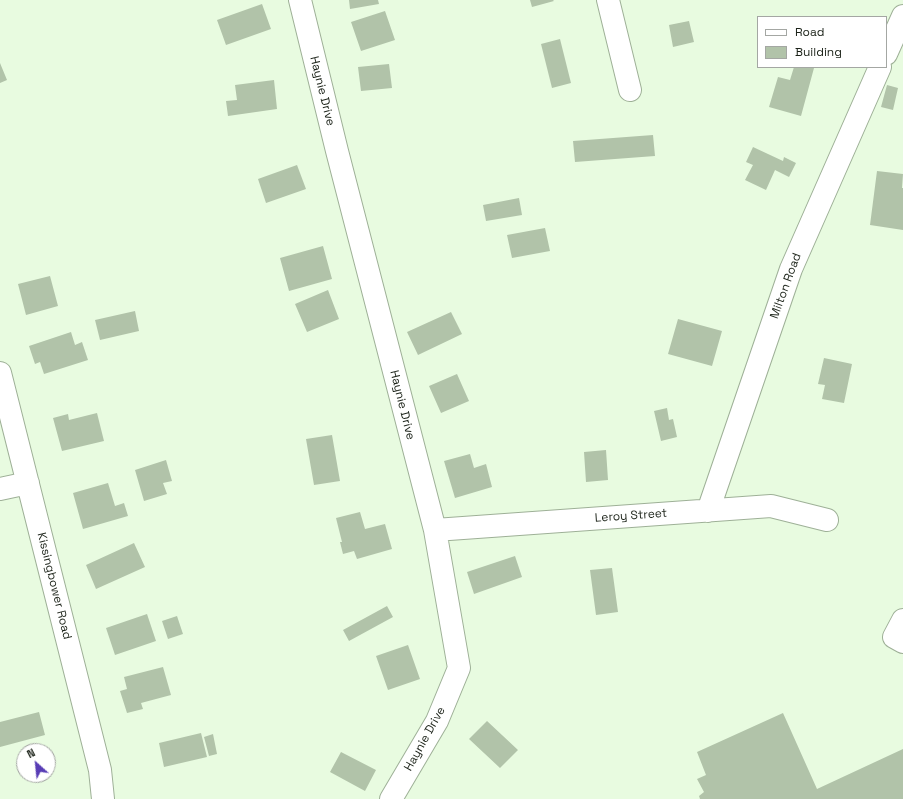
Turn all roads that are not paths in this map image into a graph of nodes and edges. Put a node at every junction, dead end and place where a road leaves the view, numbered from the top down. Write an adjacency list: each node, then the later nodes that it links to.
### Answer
1 (300, 0): 12 (street, Haynie Drive)
2 (608, 0): 6 (street)
3 (903, 16): 4 (street)
4 (887, 52)
5 (880, 68): 10 (street, Milton Road)
6 (630, 90)
7 (0, 373): 8 (street, Kissingbower Road)
8 (28, 483): 9 (street); 15 (street, Kissingbower Road)
9 (0, 490)
10 (708, 511): 11 (street, Leroy Street); 12 (street, Leroy Street)
11 (826, 520)
12 (435, 530): 16 (street, Haynie Drive)
13 (903, 620): 14 (street)
14 (903, 642)
15 (104, 799)
16 (391, 799)

